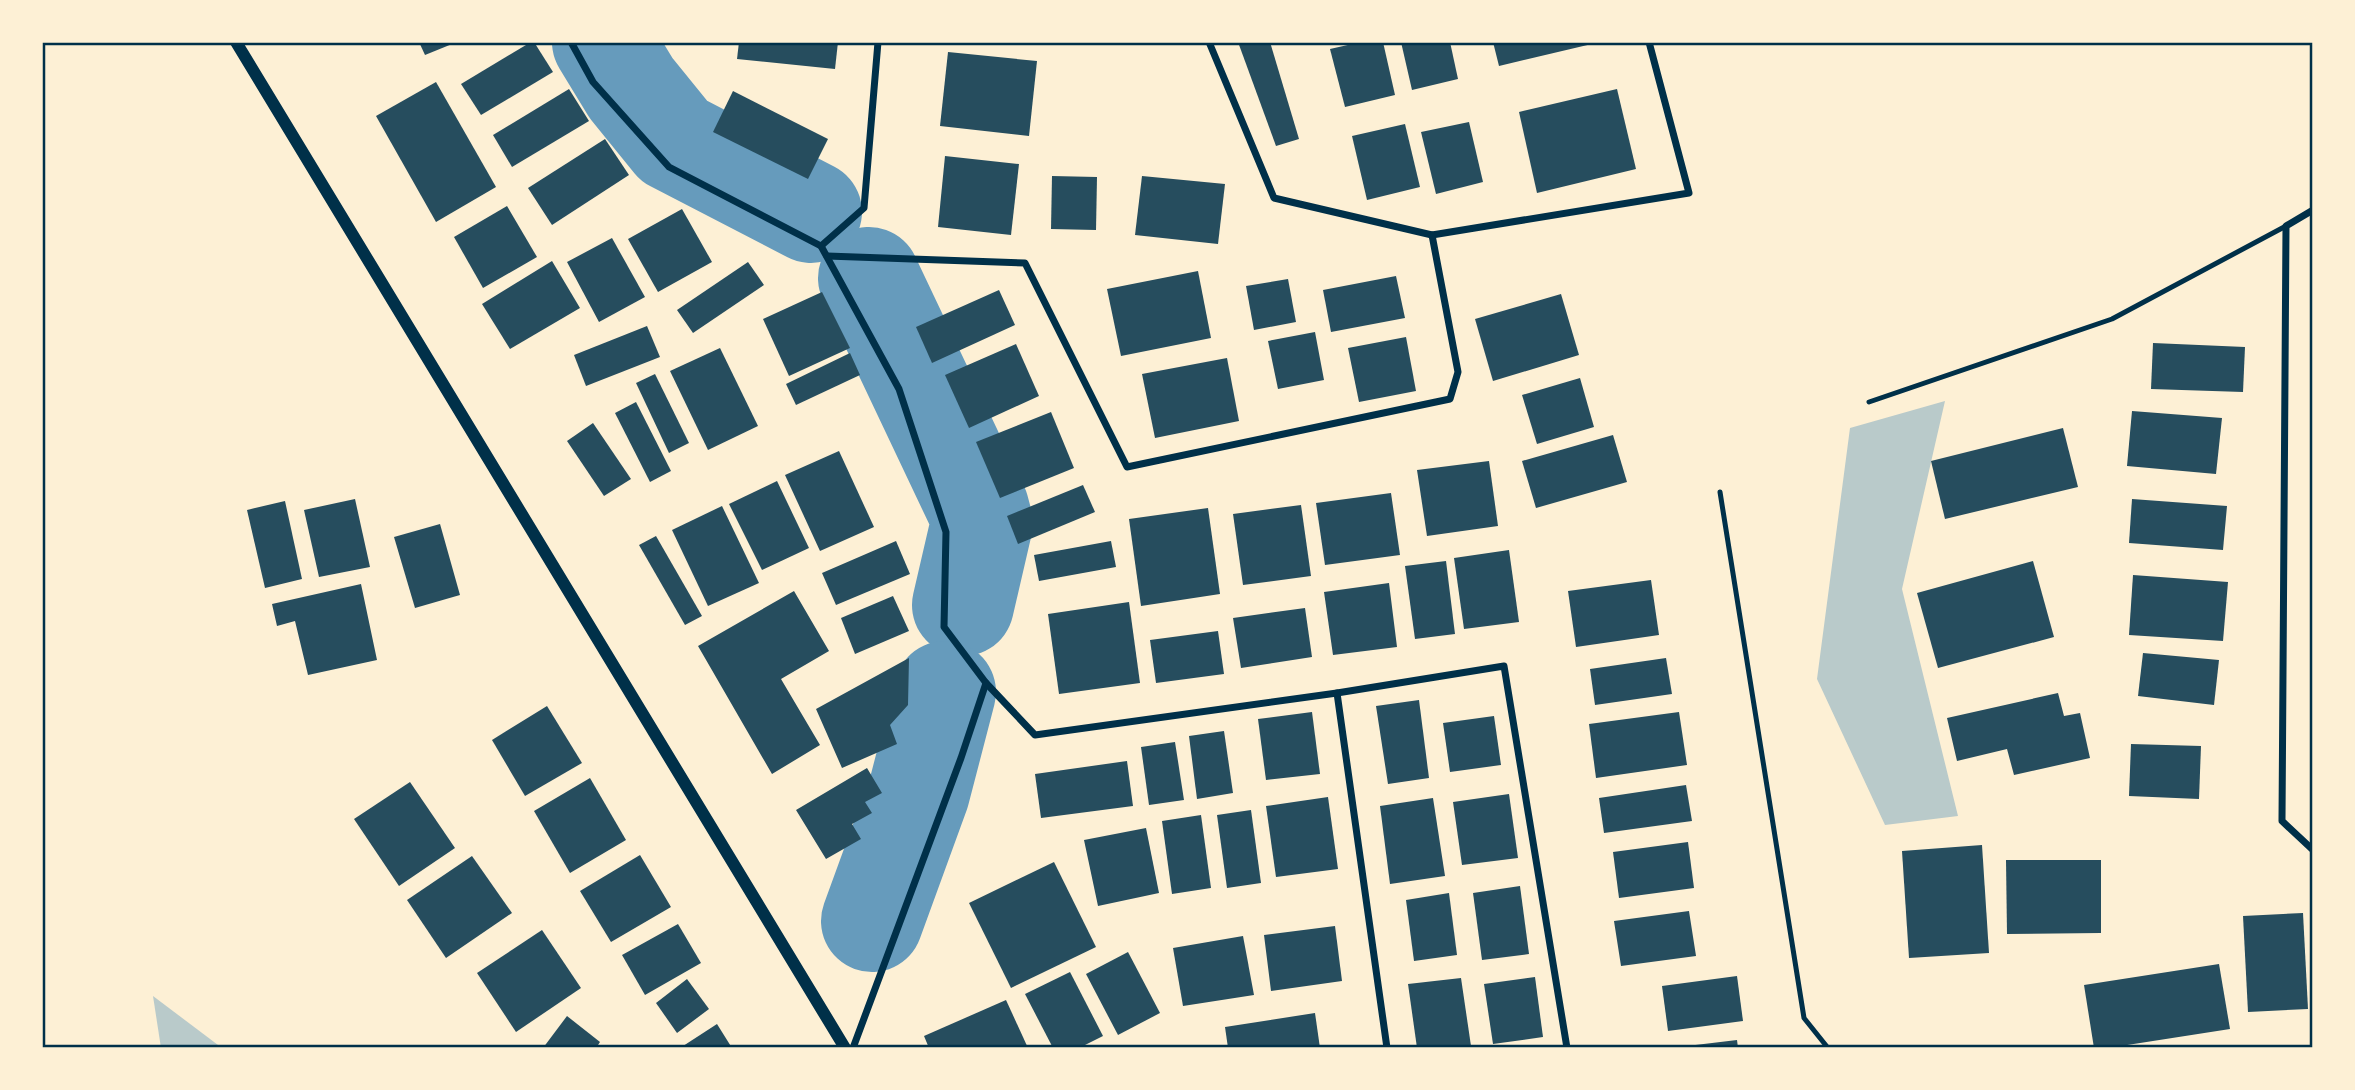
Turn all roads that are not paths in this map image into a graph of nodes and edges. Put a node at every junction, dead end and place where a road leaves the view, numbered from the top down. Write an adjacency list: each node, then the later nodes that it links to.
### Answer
1 (236, 42): 16 (street)
2 (571, 42): 9 (street)
3 (878, 42): 9 (street)
4 (1209, 42): 8 (street)
5 (1649, 42): 8 (street)
6 (2313, 210): 7 (street)
7 (2286, 226): 11 (lane); 15 (street)
8 (1432, 234): 10 (street)
9 (821, 246): 10 (street)
10 (827, 257): 13 (street)
11 (1869, 402)
12 (1720, 492): 20 (lane)
13 (986, 683): 14 (street); 17 (street)
14 (1337, 693): 18 (street); 19 (street)
15 (2313, 850)
16 (845, 1048)
17 (853, 1048)
18 (1387, 1048)
19 (1567, 1048)
20 (1828, 1048)

